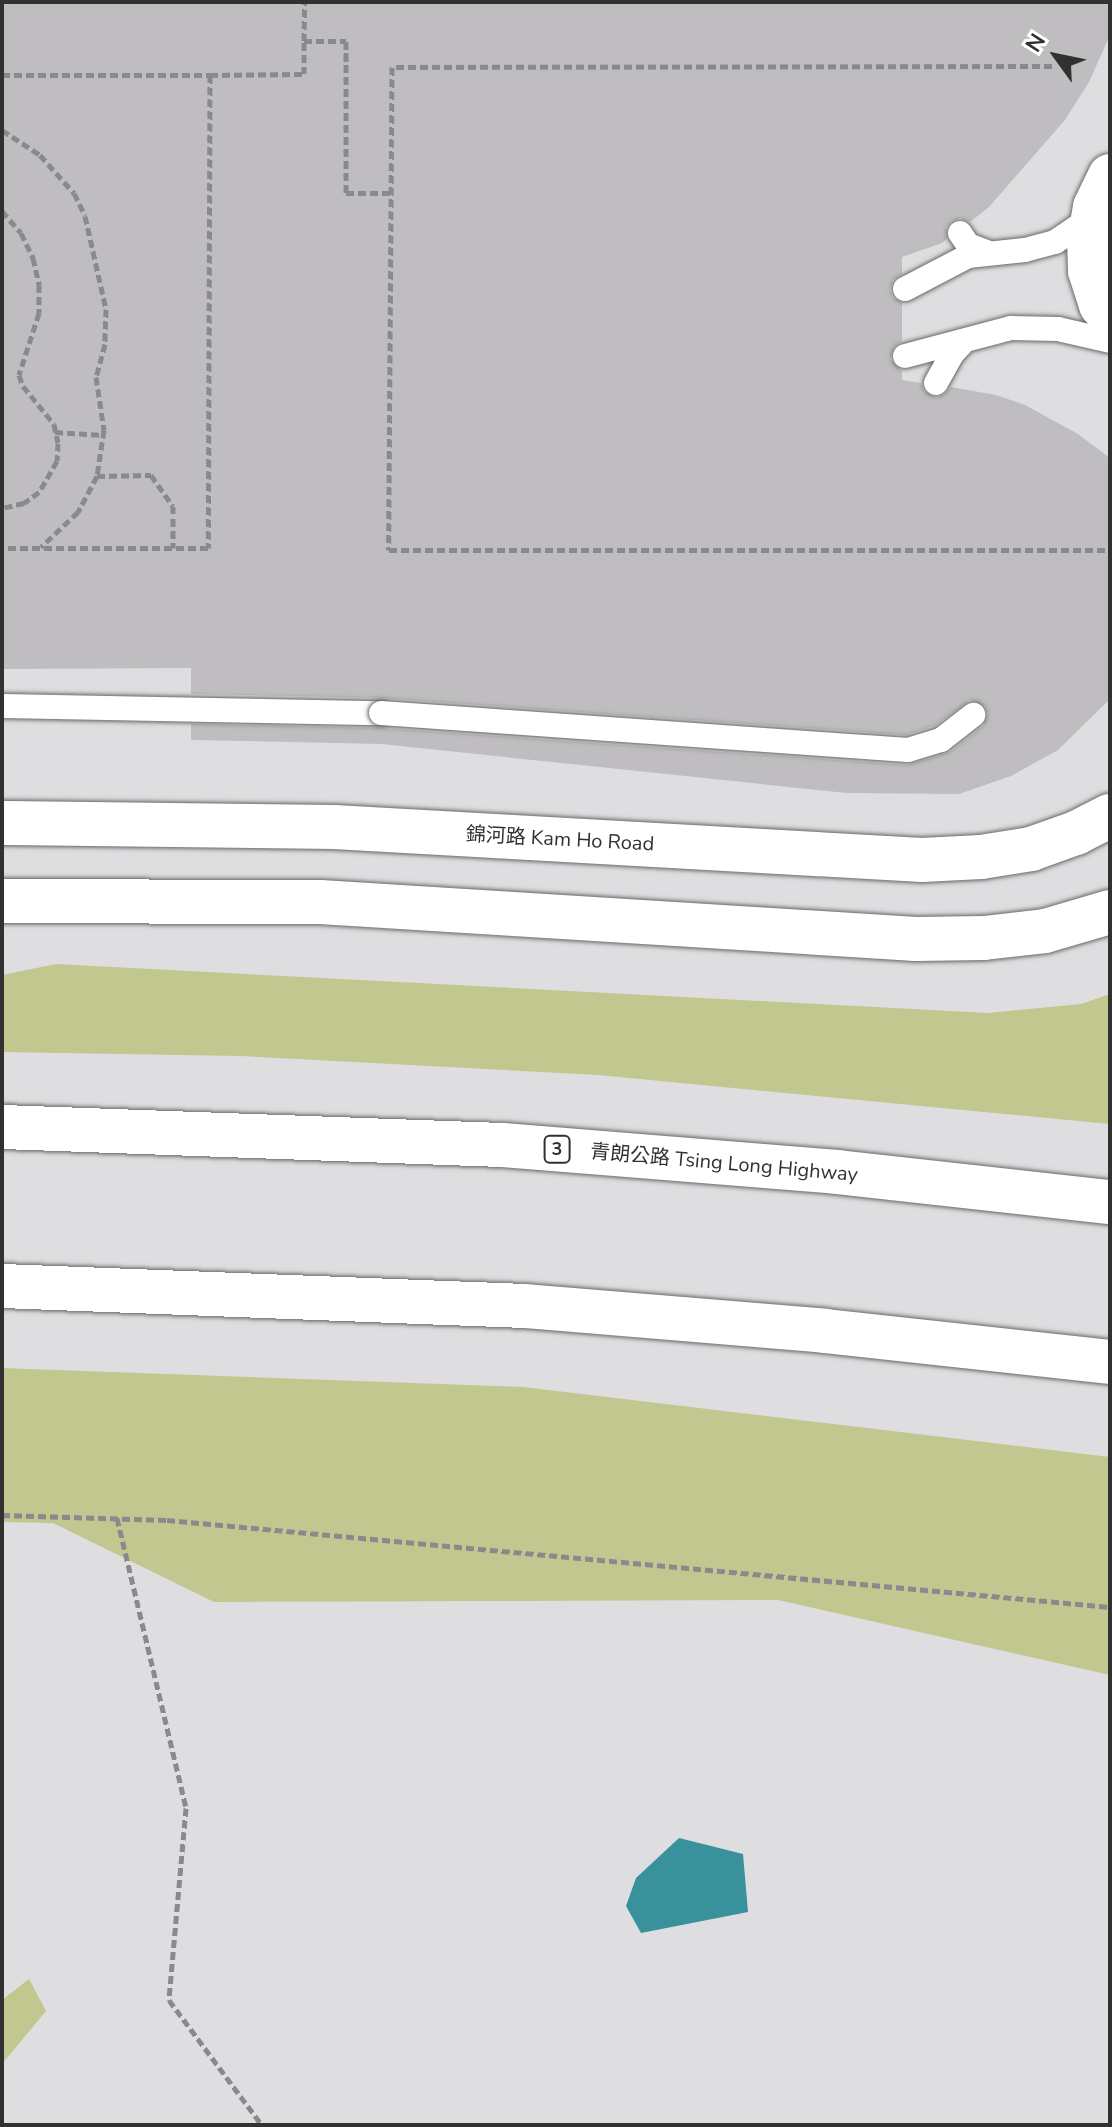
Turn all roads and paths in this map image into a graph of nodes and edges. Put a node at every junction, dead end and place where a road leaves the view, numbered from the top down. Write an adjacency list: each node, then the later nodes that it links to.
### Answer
1 (305, 2): 2 (path)
2 (304, 41): 5 (path); 8 (path)
3 (1052, 66): 8 (path)
4 (2, 75): 5 (path)
5 (210, 75): 24 (path)
6 (2, 130): 19 (path)
7 (1102, 192): 11 (lane); 13 (main road)
8 (391, 193): 25 (path)
9 (2, 211): 18 (path)
10 (960, 233): 11 (lane)
11 (986, 252): 12 (lane)
12 (905, 289)
13 (1110, 316)
14 (964, 341): 15 (lane); 16 (lane); 17 (lane)
15 (1110, 341)
16 (904, 365)
17 (936, 383)
18 (55, 432): 19 (path); 21 (path)
19 (103, 435): 20 (path)
20 (97, 476): 23 (path); 24 (path)
21 (2, 508)
22 (2, 548): 23 (path)
23 (41, 548): 24 (path)
24 (173, 548)
25 (1110, 550)
26 (2, 706): 27 (lane, bridge)
27 (973, 715)
28 (1110, 816): 29 (main road, 錦河路 Kam Ho Road)
29 (2, 823)
30 (2, 901): 31 (main road)
31 (1110, 912)
32 (2, 1127): 33 (main road, 青朗公路 Tsing Long Highway / 3)
33 (1110, 1202)
34 (2, 1286): 35 (main road)
35 (1110, 1362)
36 (2, 1515): 37 (path)
37 (117, 1518): 38 (path); 39 (path)
38 (1110, 1607)
39 (262, 2125)

